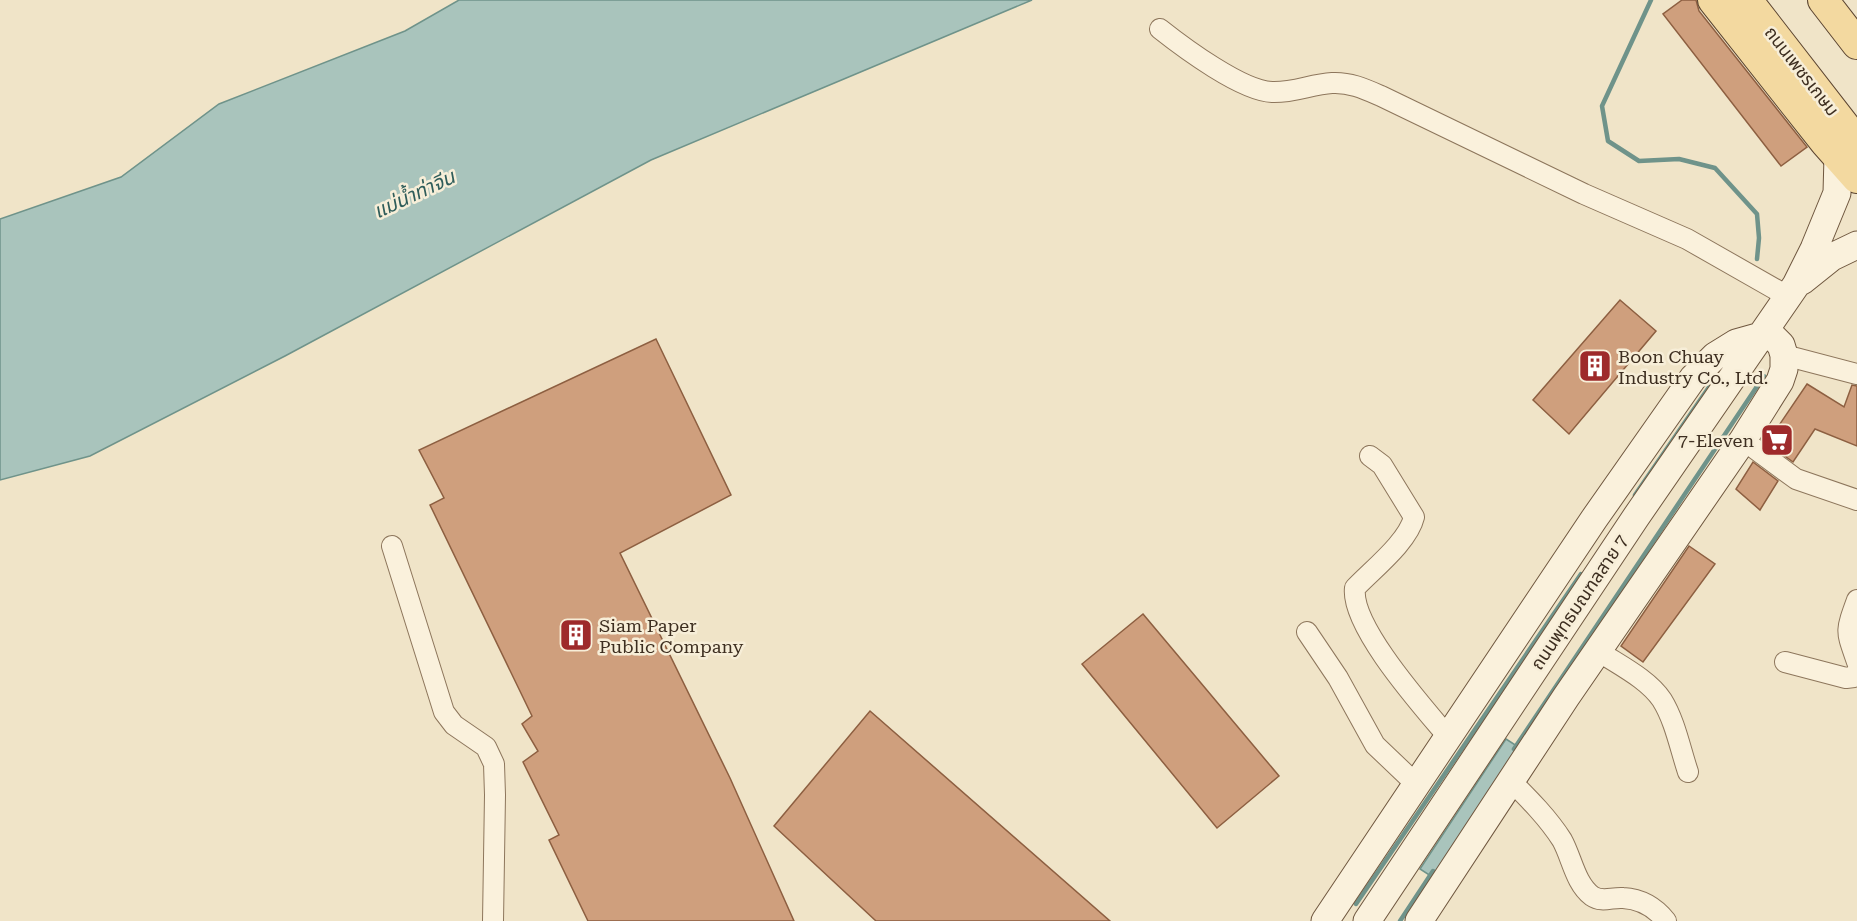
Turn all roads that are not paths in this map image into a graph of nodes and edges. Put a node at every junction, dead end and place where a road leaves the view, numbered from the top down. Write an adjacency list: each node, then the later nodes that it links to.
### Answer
1 (1713, 0): 7 (main road)
2 (1747, 0): 7 (main road, ถนนเพชรเกษม)
3 (1825, 2): 5 (main road); 6 (main road)
4 (1160, 29): 10 (street)
5 (1857, 33)
6 (1857, 44)
7 (1840, 147): 8 (main road); 10 (main road, ถนนพุทธมณฑลสาย 7)
8 (1857, 178)
9 (1857, 245): 10 (main road, ถนนพุทธมณฑลสาย 7)
10 (1793, 291): 11 (main road, ถนนพุทธมณฑลสาย 7)
11 (1763, 333): 12 (main road); 17 (main road); 19 (main road, ถนนพุทธมณฑลสาย 7)
12 (1784, 355): 13 (street); 14 (main road)
13 (1857, 374)
14 (1743, 440): 16 (street); 22 (main road)
15 (1370, 456): 26 (street)
16 (1857, 500)
17 (1585, 534): 19 (main road); 26 (main road)
18 (392, 546): 33 (street)
19 (1612, 553): 31 (main road, ถนนพุทธมณฑลสาย 7)
20 (1857, 600): 24 (street)
21 (1307, 632): 29 (street)
22 (1599, 651): 27 (street); 28 (main road)
23 (1785, 662): 25 (street)
24 (1857, 662)
25 (1857, 670)
26 (1449, 738): 29 (main road)
27 (1688, 771)
28 (1511, 781): 32 (main road); 36 (street)
29 (1417, 785): 30 (main road)
30 (1367, 858): 31 (main road); 34 (main road)
31 (1395, 877): 32 (main road); 35 (main road, ถนนพุทธมณฑลสาย 7)
32 (1426, 911)
33 (493, 921)
34 (1325, 921)
35 (1367, 921)
36 (1666, 921)

